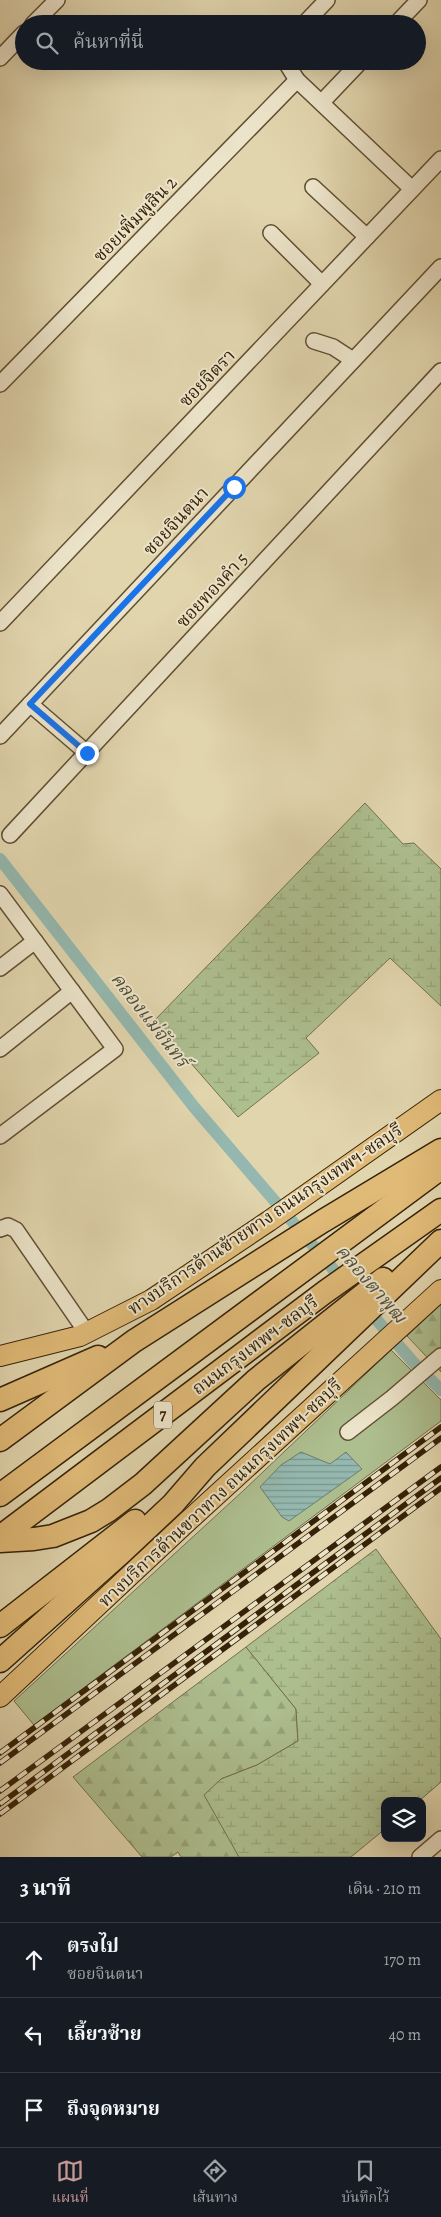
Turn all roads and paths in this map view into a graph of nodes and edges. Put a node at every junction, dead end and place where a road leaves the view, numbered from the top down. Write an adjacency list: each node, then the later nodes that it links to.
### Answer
1 (56, 0): 4 (street)
2 (327, 0): 5 (street)
3 (419, 0): 6 (street)
4 (42, 15)
5 (313, 15)
6 (405, 15)
7 (15, 42): 8 (street)
8 (0, 58)
9 (291, 70): 11 (street)
10 (352, 70): 12 (street)
11 (297, 80): 12 (street); 23 (street, ซอยเพิ่มพูสิน 2)
12 (322, 102): 15 (street)
13 (441, 159): 15 (street, ซอยจิตรา)
14 (313, 187): 17 (street)
15 (412, 189): 17 (street, ซอยจิตรา)
16 (272, 233): 19 (street)
17 (367, 237): 19 (street, ซอยจิตรา)
18 (441, 267): 21 (street, ซอยจินตนา)
19 (322, 284): 24 (street, ซอยจิตรา)
20 (314, 341): 21 (street)
21 (353, 360): 25 (street, ซอยจินตนา)
22 (441, 371): 27 (street, ซอยทองคำ 5)
23 (0, 384)
24 (0, 623)
25 (30, 704): 26 (street, ซอยจินตนา); 27 (street)
26 (0, 736)
27 (87, 753): 28 (street, ซอยทองคำ 5)
28 (10, 835)
29 (2, 902): 30 (street)
30 (35, 941): 31 (street); 32 (street)
31 (0, 968)
32 (72, 992): 33 (street); 35 (street)
33 (0, 1049)
34 (441, 1100): 43 (main road, ทางบริการด้านซ้ายทาง ถนนกรุงเทพฯ-ชลบุรี)
35 (0, 1136)
36 (441, 1150): 44 (highway)
37 (441, 1168): 51 (highway, ถนนกรุงเทพฯ-ชลบุรี / 7)
38 (441, 1210): 52 (highway, ถนนกรุงเทพฯ-ชลบุรี / 7)
39 (0, 1228): 43 (street)
40 (441, 1239): 42 (highway)
41 (441, 1290): 55 (main road, ทางบริการด้านขวาทาง ถนนกรุงเทพฯ-ชลบุรี)
42 (346, 1320): 50 (highway); 52 (highway)
43 (87, 1333): 45 (main road, ทางบริการด้านซ้ายทาง ถนนกรุงเทพฯ-ชลบุรี)
44 (134, 1341): 47 (highway); 49 (highway)
45 (0, 1356)
46 (440, 1357): 48 (street)
47 (0, 1400)
48 (348, 1432)
49 (0, 1440)
50 (205, 1467): 53 (highway); 54 (highway)
51 (0, 1495)
52 (0, 1539)
53 (0, 1626)
54 (0, 1662)
55 (0, 1697)
56 (440, 1842): 57 (street)
57 (420, 1857)

